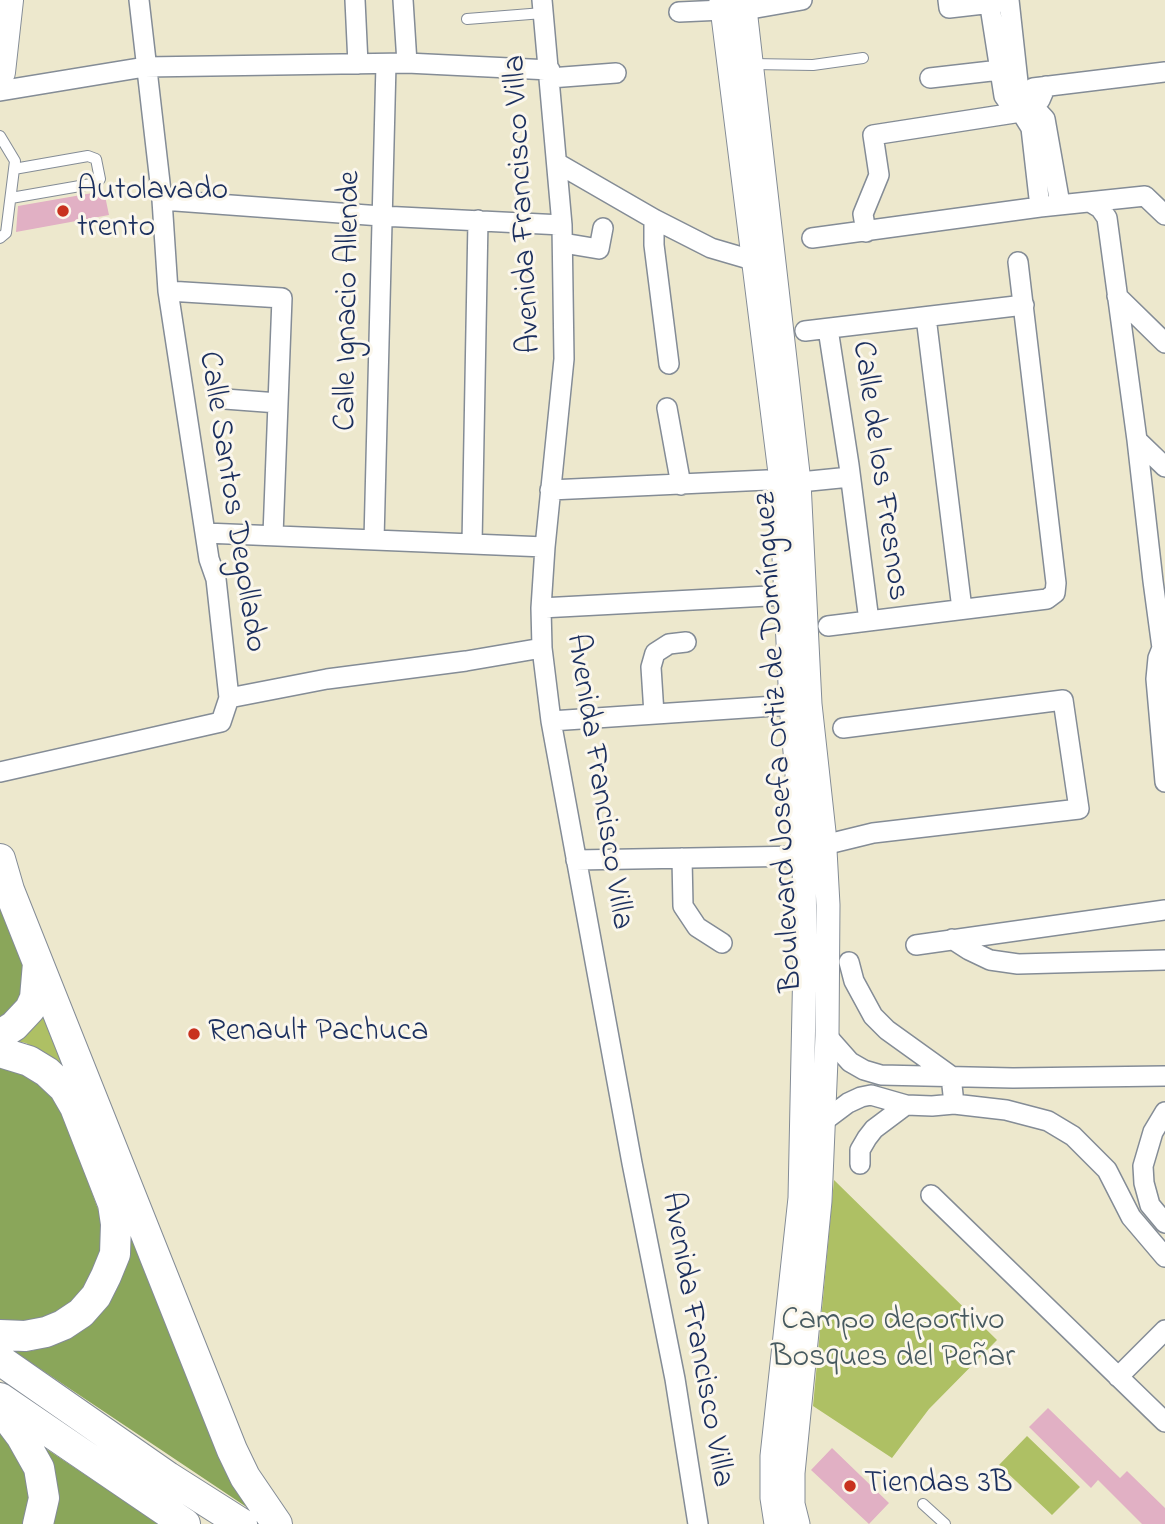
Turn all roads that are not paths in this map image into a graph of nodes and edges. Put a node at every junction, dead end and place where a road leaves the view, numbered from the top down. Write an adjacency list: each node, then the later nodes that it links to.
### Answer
1 (8, 0): 19 (main road)
2 (355, 0): 14 (street)
3 (403, 0): 13 (street)
4 (802, 0): 8 (street)
5 (1003, 1): 7 (street); 18 (street); 25 (street)
6 (145, 4): 17 (street, Calle Santos Degollado)
7 (948, 4)
8 (733, 5): 10 (street); 16 (street, Boulevard Josefa Ortiz de Domínguez); 27 (street, Boulevard Josefa Ortiz de Domínguez)
9 (542, 6): 11 (lane); 21 (street, Avenida Francisco Villa)
10 (679, 12)
11 (467, 19)
12 (863, 58): 16 (lane)
13 (407, 63): 15 (street); 21 (street)
14 (358, 64): 15 (street); 17 (street)
15 (386, 64): 38 (street, Calle Ignacio Allende)
16 (751, 64): 27 (street, Boulevard Josefa Ortiz de Domínguez)
17 (145, 67): 26 (street); 33 (street, Calle Santos Degollado)
18 (1000, 70): 23 (street); 28 (street)
19 (0, 72)
20 (616, 73): 21 (street)
21 (550, 74): 30 (street, Avenida Francisco Villa)
22 (1162, 76): 24 (street)
23 (930, 78)
24 (1046, 86): 25 (street); 28 (street)
25 (1018, 90): 28 (street)
26 (0, 91)
27 (747, 109): 47 (street, Boulevard Josefa Ortiz de Domínguez); 63 (street, Boulevard Josefa Ortiz de Domínguez)
28 (1027, 109): 35 (street); 36 (street); 42 (street)
29 (0, 136): 31 (lane)
30 (557, 163): 39 (street); 43 (street, Avenida Francisco Villa)
31 (14, 169): 32 (lane); 32 (lane)
32 (11, 198): 44 (lane)
33 (162, 200): 38 (street); 49 (street, Calle Santos Degollado)
34 (1090, 202): 35 (street); 37 (street); 46 (street)
35 (1065, 204): 36 (street); 46 (street)
36 (1040, 207): 42 (street)
37 (1165, 215)
38 (381, 216): 40 (street); 68 (street, Calle Ignacio Allende)
39 (654, 219): 47 (street); 56 (street)
40 (478, 220): 43 (street); 69 (street)
41 (603, 228): 43 (street)
42 (866, 232): 45 (street)
43 (562, 234): 65 (street, Avenida Francisco Villa)
44 (0, 238)
45 (812, 238)
46 (1111, 240): 50 (street)
47 (752, 260): 63 (street, Boulevard Josefa Ortiz de Domínguez)
48 (1018, 262): 51 (street)
49 (168, 291): 58 (street, Calle Santos Degollado); 66 (street, Calle Santos Degollado)
50 (1117, 296): 55 (street); 60 (street)
51 (1024, 305): 52 (street); 74 (street)
52 (926, 317): 53 (street); 74 (street)
53 (828, 329): 54 (street); 62 (street, Calle de los Fresnos)
54 (805, 331)
55 (1165, 343)
56 (669, 364)
57 (225, 399): 58 (street)
58 (278, 402): 67 (street, Calle Santos Degollado)
59 (667, 408): 64 (street)
60 (1138, 440): 61 (street); 71 (street)
61 (1165, 467)
62 (850, 471): 63 (street); 75 (street, Calle de los Fresnos)
63 (785, 478): 64 (street); 72 (street, Boulevard Josefa Ortiz de Domínguez); 81 (street, Boulevard Josefa Ortiz de Domínguez)
64 (681, 485): 65 (street)
65 (550, 490): 70 (street, Avenida Francisco Villa)
66 (205, 533): 67 (street); 80 (street, Calle Santos Degollado)
67 (273, 535): 68 (street)
68 (374, 540): 69 (street)
69 (472, 544): 70 (street)
70 (545, 547): 73 (street, Avenida Francisco Villa)
71 (1159, 587): 79 (street)
72 (787, 595): 73 (street); 81 (street, Boulevard Josefa Ortiz de Domínguez)
73 (541, 608): 78 (street, Avenida Francisco Villa)
74 (962, 609): 75 (street)
75 (869, 621): 76 (street)
76 (828, 626)
77 (686, 642): 82 (street)
78 (542, 648): 80 (street); 83 (street, Avenida Francisco Villa)
79 (1163, 651): 86 (street)
80 (229, 698): 85 (street, Calle Santos Degollado)
81 (801, 704): 82 (street); 87 (street, Boulevard Josefa Ortiz de Domínguez)
82 (654, 714): 83 (street)
83 (551, 721): 92 (street, Avenida Francisco Villa)
84 (843, 728): 88 (street)
85 (0, 772)
86 (1165, 782)
87 (809, 803): 88 (street, Boulevard Josefa Ortiz de Domínguez); 89 (street, Boulevard Josefa Ortiz de Domínguez)
88 (824, 838): 99 (street, Boulevard Josefa Ortiz de Domínguez)
89 (804, 856): 90 (street); 99 (street, Boulevard Josefa Ortiz de Domínguez)
90 (682, 858): 92 (street); 95 (street)
91 (0, 859): 97 (main road)
92 (576, 860): 131 (street, Avenida Francisco Villa)
93 (1165, 910): 94 (street)
94 (952, 939): 96 (street); 98 (street)
95 (722, 943)
96 (916, 945)
97 (38, 959): 100 (main road); 130 (main road)
98 (1165, 960)
99 (827, 961): 101 (street, Boulevard Josefa Ortiz de Domínguez); 102 (street); 121 (street, Boulevard Josefa Ortiz de Domínguez)
100 (0, 1035)
101 (827, 1036): 104 (street); 110 (street, Boulevard Josefa Ortiz de Domínguez)
102 (903, 1042): 104 (street); 105 (street)
103 (0, 1052): 118 (main road)
104 (904, 1075): 105 (street); 108 (street)
105 (951, 1076): 106 (street); 107 (street)
106 (1165, 1076)
107 (954, 1104): 108 (street); 114 (street)
108 (906, 1105): 110 (street); 111 (street)
109 (1165, 1112): 113 (street)
110 (824, 1121): 121 (street, Boulevard Josefa Ortiz de Domínguez)
111 (860, 1164)
112 (931, 1195): 120 (street)
113 (1150, 1205): 114 (street); 115 (street)
114 (1131, 1217): 116 (street)
115 (1165, 1223)
116 (1165, 1257)
117 (1165, 1330): 120 (street)
118 (0, 1335)
119 (0, 1360): 129 (main road)
120 (1118, 1377): 124 (street)
121 (792, 1379): 125 (street, Boulevard Josefa Ortiz de Domínguez)
122 (0, 1398): 128 (main road)
123 (0, 1407): 127 (main road)
124 (1165, 1422)
125 (783, 1483): 132 (street, Boulevard Josefa Ortiz de Domínguez); 133 (street, Boulevard Josefa Ortiz de Domínguez)
126 (923, 1504): 134 (lane)
127 (38, 1524)
128 (185, 1524)
129 (242, 1524)
130 (277, 1524)
131 (698, 1524)
132 (776, 1524)
133 (798, 1524)
134 (945, 1524)

